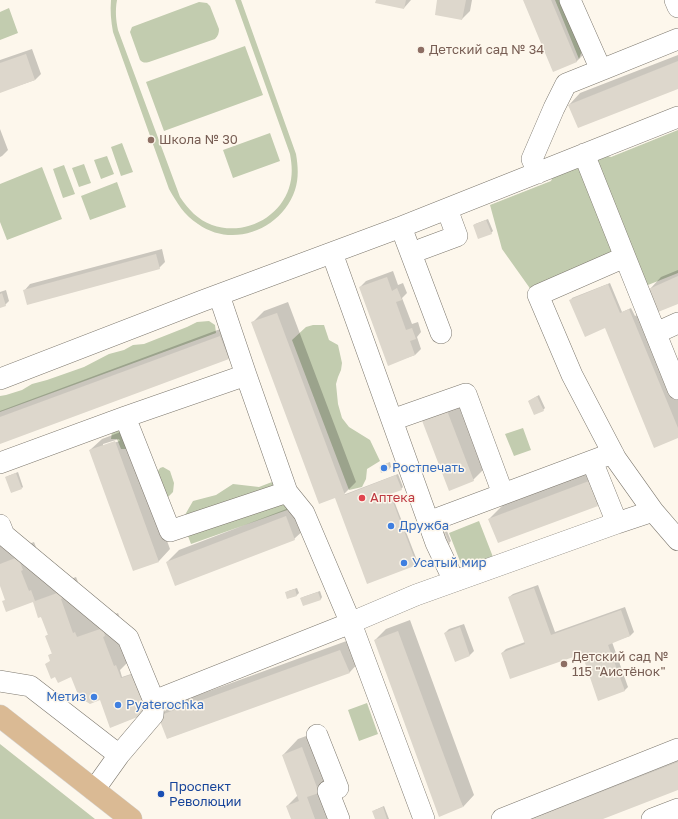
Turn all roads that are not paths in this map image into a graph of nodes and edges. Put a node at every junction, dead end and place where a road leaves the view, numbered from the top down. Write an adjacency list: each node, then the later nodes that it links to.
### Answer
1 (570, 0): 5 (street)
2 (675, 0): 3 (street)
3 (678, 7)
4 (678, 39): 5 (street)
5 (601, 70): 8 (street)
6 (678, 116): 7 (street)
7 (584, 154): 8 (street); 13 (street)
8 (538, 173): 9 (street)
9 (447, 209): 10 (street); 11 (street)
10 (402, 227): 12 (street); 16 (street)
11 (422, 249)
12 (332, 254): 14 (street); 22 (street)
13 (625, 257): 17 (street); 23 (street)
14 (219, 296): 18 (street); 19 (street)
15 (678, 323): 17 (street)
16 (441, 333)
17 (656, 333): 20 (street)
18 (246, 375): 21 (street); 26 (street)
19 (0, 379)
20 (678, 389)
21 (125, 417): 25 (street); 26 (street)
22 (392, 420): 27 (street); 29 (street)
23 (613, 453): 24 (street); 28 (street)
24 (592, 461): 27 (street); 30 (street)
25 (0, 463)
26 (287, 492): 34 (street)
27 (503, 494): 29 (street)
28 (653, 511): 30 (street); 32 (street)
29 (428, 522): 33 (street)
30 (617, 523): 33 (street)
31 (0, 525): 36 (street)
32 (678, 540)
33 (454, 581): 34 (street)
34 (350, 623): 36 (street); 45 (street)
35 (0, 681): 40 (street)
36 (154, 701): 40 (street)
37 (0, 716): 41 (main road)
38 (317, 735): 44 (street)
39 (678, 748): 46 (street)
40 (118, 756): 41 (street)
41 (94, 790): 43 (main road)
42 (678, 809): 47 (street)
43 (131, 819)
44 (339, 819)
45 (424, 819)
46 (502, 819)
47 (652, 819)

